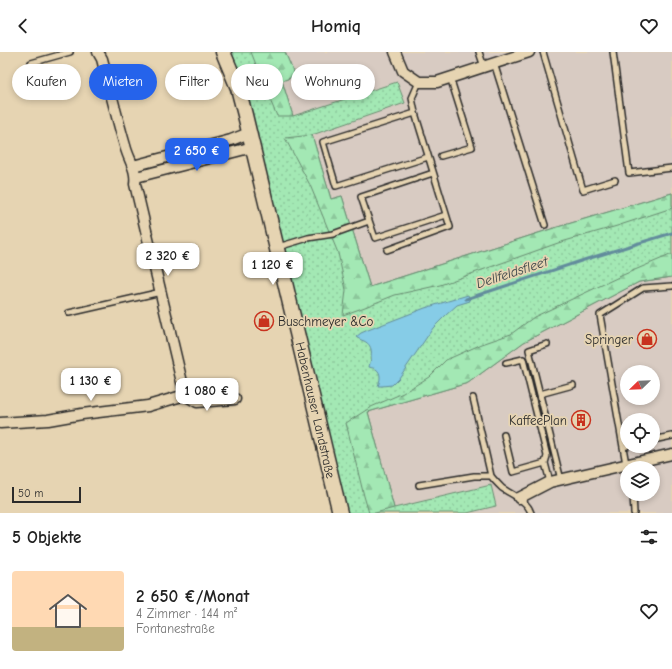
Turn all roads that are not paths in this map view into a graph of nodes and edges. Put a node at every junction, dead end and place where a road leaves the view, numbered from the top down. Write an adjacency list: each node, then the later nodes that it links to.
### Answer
1 (70, 52): 9 (lane)
2 (98, 52): 18 (street)
3 (223, 52): 15 (street, Habenhauser Landstraße)
4 (395, 52): 13 (street)
5 (479, 52): 11 (lane)
6 (528, 52): 10 (street)
7 (543, 52): 22 (lane)
8 (615, 53): 19 (lane)
9 (31, 63)
10 (494, 63): 11 (street); 25 (lane)
11 (484, 66): 12 (street)
12 (450, 77): 13 (street); 16 (lane)
13 (419, 82): 14 (lane)
14 (415, 113): 17 (lane); 17 (lane)
15 (251, 140): 18 (street); 21 (street); 26 (street, Habenhauser Landstraße)
16 (441, 156)
17 (428, 157): 20 (lane)
18 (133, 166): 21 (street)
19 (672, 168)
20 (433, 173): 23 (lane); 24 (lane)
21 (136, 177): 29 (street)
22 (615, 180)
23 (446, 215): 24 (lane); 27 (lane)
24 (369, 220): 26 (lane)
25 (545, 225)
26 (277, 247): 53 (street, Habenhauser Landstraße)
27 (387, 250)
28 (672, 286): 38 (lane)
29 (161, 292): 30 (lane); 35 (street)
30 (69, 313)
31 (547, 344): 34 (lane)
32 (506, 363): 45 (lane)
33 (573, 385): 34 (lane)
34 (540, 394): 48 (lane)
35 (185, 395): 37 (street); 39 (street)
36 (473, 398): 47 (lane)
37 (235, 399)
38 (620, 420)
39 (0, 423)
40 (504, 435): 45 (lane)
41 (672, 436): 42 (lane)
42 (660, 439)
43 (672, 454): 44 (street)
44 (646, 461)
45 (545, 464): 49 (lane)
46 (620, 467): 48 (street)
47 (490, 476): 50 (lane); 51 (lane)
48 (561, 480): 49 (street)
49 (550, 482): 51 (street)
50 (418, 486)
51 (519, 498): 54 (lane)
52 (633, 501): 55 (lane)
53 (340, 513)
54 (530, 513)
55 (634, 513)

